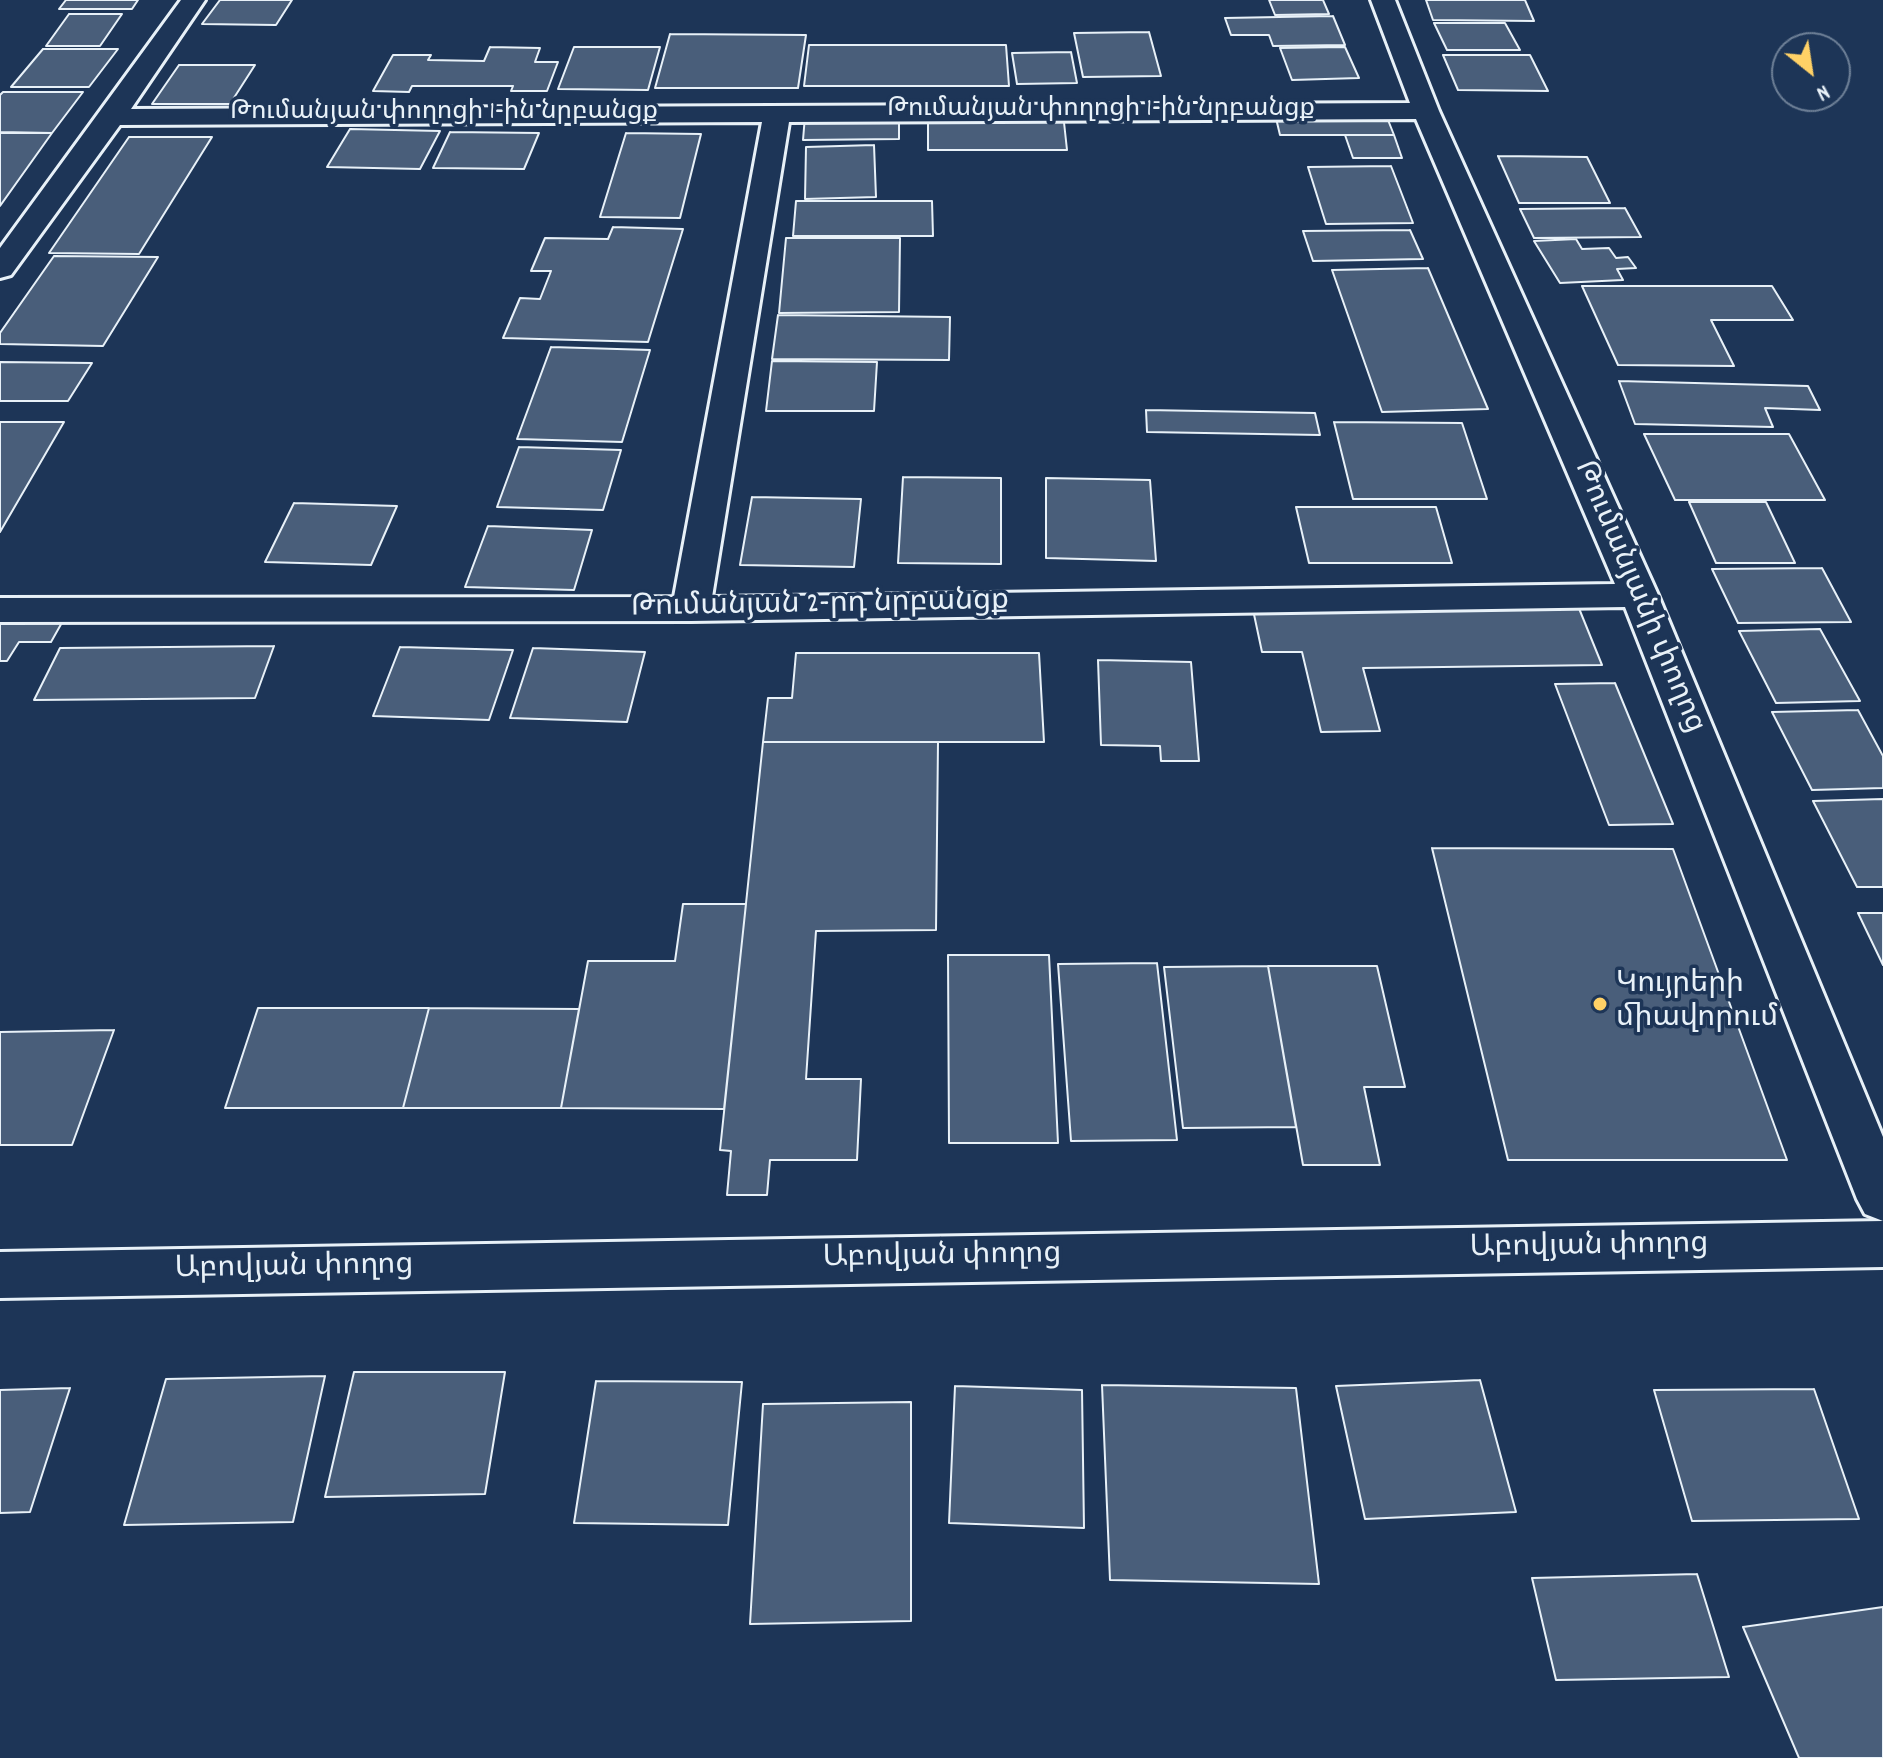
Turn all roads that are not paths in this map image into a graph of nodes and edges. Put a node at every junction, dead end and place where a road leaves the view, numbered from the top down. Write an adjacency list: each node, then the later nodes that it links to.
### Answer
1 (193, 0): 5 (street)
2 (1383, 0): 3 (street, Թումանյանի փողոց)
3 (1426, 111): 4 (street, Թումանյան փողոցի 1-ին նրբանցք); 7 (street, Թումանյանի փողոց)
4 (777, 112): 5 (street, Թումանյան փողոցի 1-ին նրբանցք); 8 (street)
5 (112, 117): 6 (street)
6 (0, 269)
7 (1639, 595): 8 (street, Թումանյան 2-րդ նրբանցք); 10 (street, Թումանյանի փողոց)
8 (691, 609): 9 (street, Թումանյան 2-րդ նրբանցք)
9 (0, 610)
10 (1883, 1199)
11 (1883, 1244): 12 (street, Աբովյան փողոց)
12 (0, 1275)

